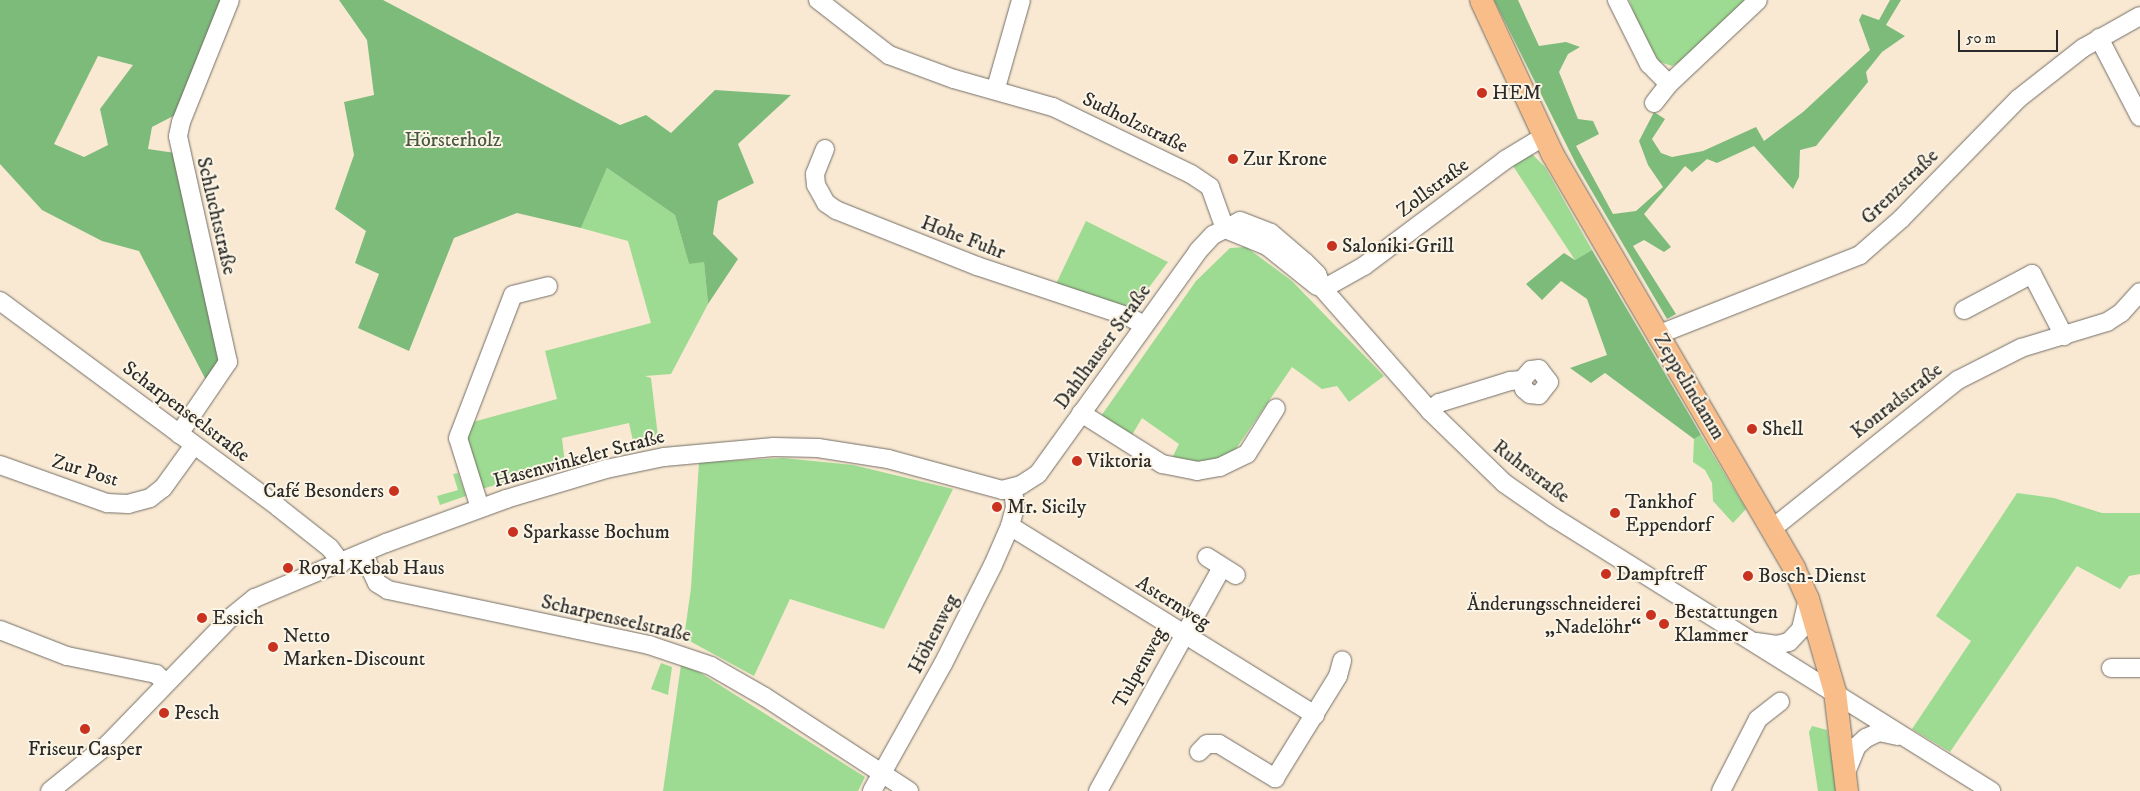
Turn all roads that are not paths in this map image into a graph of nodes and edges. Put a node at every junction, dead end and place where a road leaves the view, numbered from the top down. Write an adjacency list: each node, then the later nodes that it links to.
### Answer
1 (230, 0): 28 (street, Schluchtstraße)
2 (818, 0): 10 (street, Sudholzstraße)
3 (1021, 0): 10 (street)
4 (1481, 0): 13 (main road, Zeppelindamm)
5 (1616, 0): 9 (street)
6 (1758, 0): 9 (street)
7 (2140, 16): 8 (street, Grenzstraße)
8 (2099, 38): 12 (street); 22 (street, Grenzstraße)
9 (1669, 84): 11 (street)
10 (996, 88): 15 (street, Sudholzstraße)
11 (1654, 103)
12 (2140, 117)
13 (1544, 137): 17 (street, Zollstraße); 22 (main road, Zeppelindamm)
14 (825, 149): 21 (street, Hohe Fuhr)
15 (1225, 228): 17 (street, Ruhrstraße); 21 (street, Dahlhauser Straße)
16 (548, 286): 32 (street, Hasenwinkeler Straße)
17 (1323, 289): 26 (street, Ruhrstraße)
18 (2140, 292): 23 (street, Konradstraße)
19 (0, 301): 28 (street, Scharpenseelstraße)
20 (1964, 310): 23 (street)
21 (1144, 325): 27 (street, Dahlhauser Straße)
22 (1657, 335): 34 (main road, Zeppelindamm)
23 (2064, 336): 34 (street, Konradstraße)
24 (1522, 380): 26 (street)
25 (1276, 408): 27 (street)
26 (1430, 411): 41 (street, Ruhrstraße)
27 (1081, 413): 31 (street, Dahlhauser Straße)
28 (179, 434): 29 (street, Scharpenseelstraße)
29 (194, 445): 30 (street, Zur Post); 37 (street, Scharpenseelstraße)
30 (0, 465)
31 (1013, 489): 32 (street, Hasenwinkeler Straße); 33 (street, Höhenweg)
32 (480, 508): 35 (street, Hasenwinkeler Straße)
33 (1010, 526): 40 (street, Asternweg); 51 (street, Höhenweg)
34 (1773, 528): 38 (main road, Zeppelindamm)
35 (363, 553): 37 (street, Hasenwinkeler Straße); 51 (street, Scharpenseelstraße)
36 (1207, 557): 40 (street, Tulpenweg)
37 (341, 563): 45 (street, Hasenwinkeler Straße)
38 (1808, 599): 41 (street, Ruhrstraße); 46 (main road, Zeppelindamm)
39 (0, 630): 45 (street)
40 (1183, 634): 48 (street, Asternweg); 56 (street, Tulpenweg)
41 (1754, 642): 46 (street, Ruhrstraße)
42 (1342, 660): 48 (street)
43 (2111, 668): 44 (street)
44 (2140, 668)
45 (166, 683): 53 (street, Hasenwinkeler Straße)
46 (1835, 692): 49 (street, Ruhrstraße); 52 (main road, Zeppelindamm)
47 (1780, 702): 57 (street)
48 (1315, 715): 50 (street)
49 (1899, 736): 52 (street, Ruhrstraße); 58 (street, Ruhrstraße)
50 (1199, 752)
51 (882, 773): 54 (street, Höhenweg); 55 (street, Scharpenseelstraße)
52 (1846, 783)
53 (50, 791)
54 (872, 791)
55 (910, 791)
56 (1098, 791)
57 (1721, 791)
58 (1991, 791)

